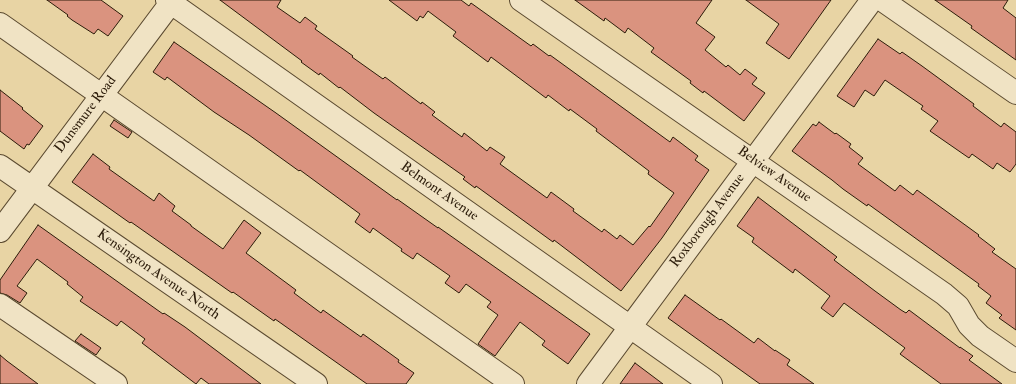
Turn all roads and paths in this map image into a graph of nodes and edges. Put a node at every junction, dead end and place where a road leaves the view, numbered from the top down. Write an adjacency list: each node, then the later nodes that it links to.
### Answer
1 (521, 0): 8 (street, Belview Avenue)
2 (872, 0): 8 (street, Roxborough Avenue)
3 (882, 0): 6 (street)
4 (170, 1): 7 (street, Dunsmure Road); 13 (street, Belmont Avenue)
5 (0, 24): 7 (street)
6 (1016, 93)
7 (101, 95): 10 (street, Dunsmure Road); 17 (street)
8 (753, 161): 13 (street, Roxborough Avenue); 14 (street, Belview Avenue)
9 (0, 166): 10 (street, Kensington Avenue North)
10 (32, 188): 11 (street, Dunsmure Road); 16 (street, Kensington Avenue North)
11 (0, 231)
12 (0, 305): 15 (street)
13 (630, 326): 18 (street, Roxborough Avenue); 19 (street, Belmont Avenue)
14 (1016, 361)
15 (116, 384)
16 (316, 384)
17 (513, 384)
18 (588, 384)
19 (711, 384)

